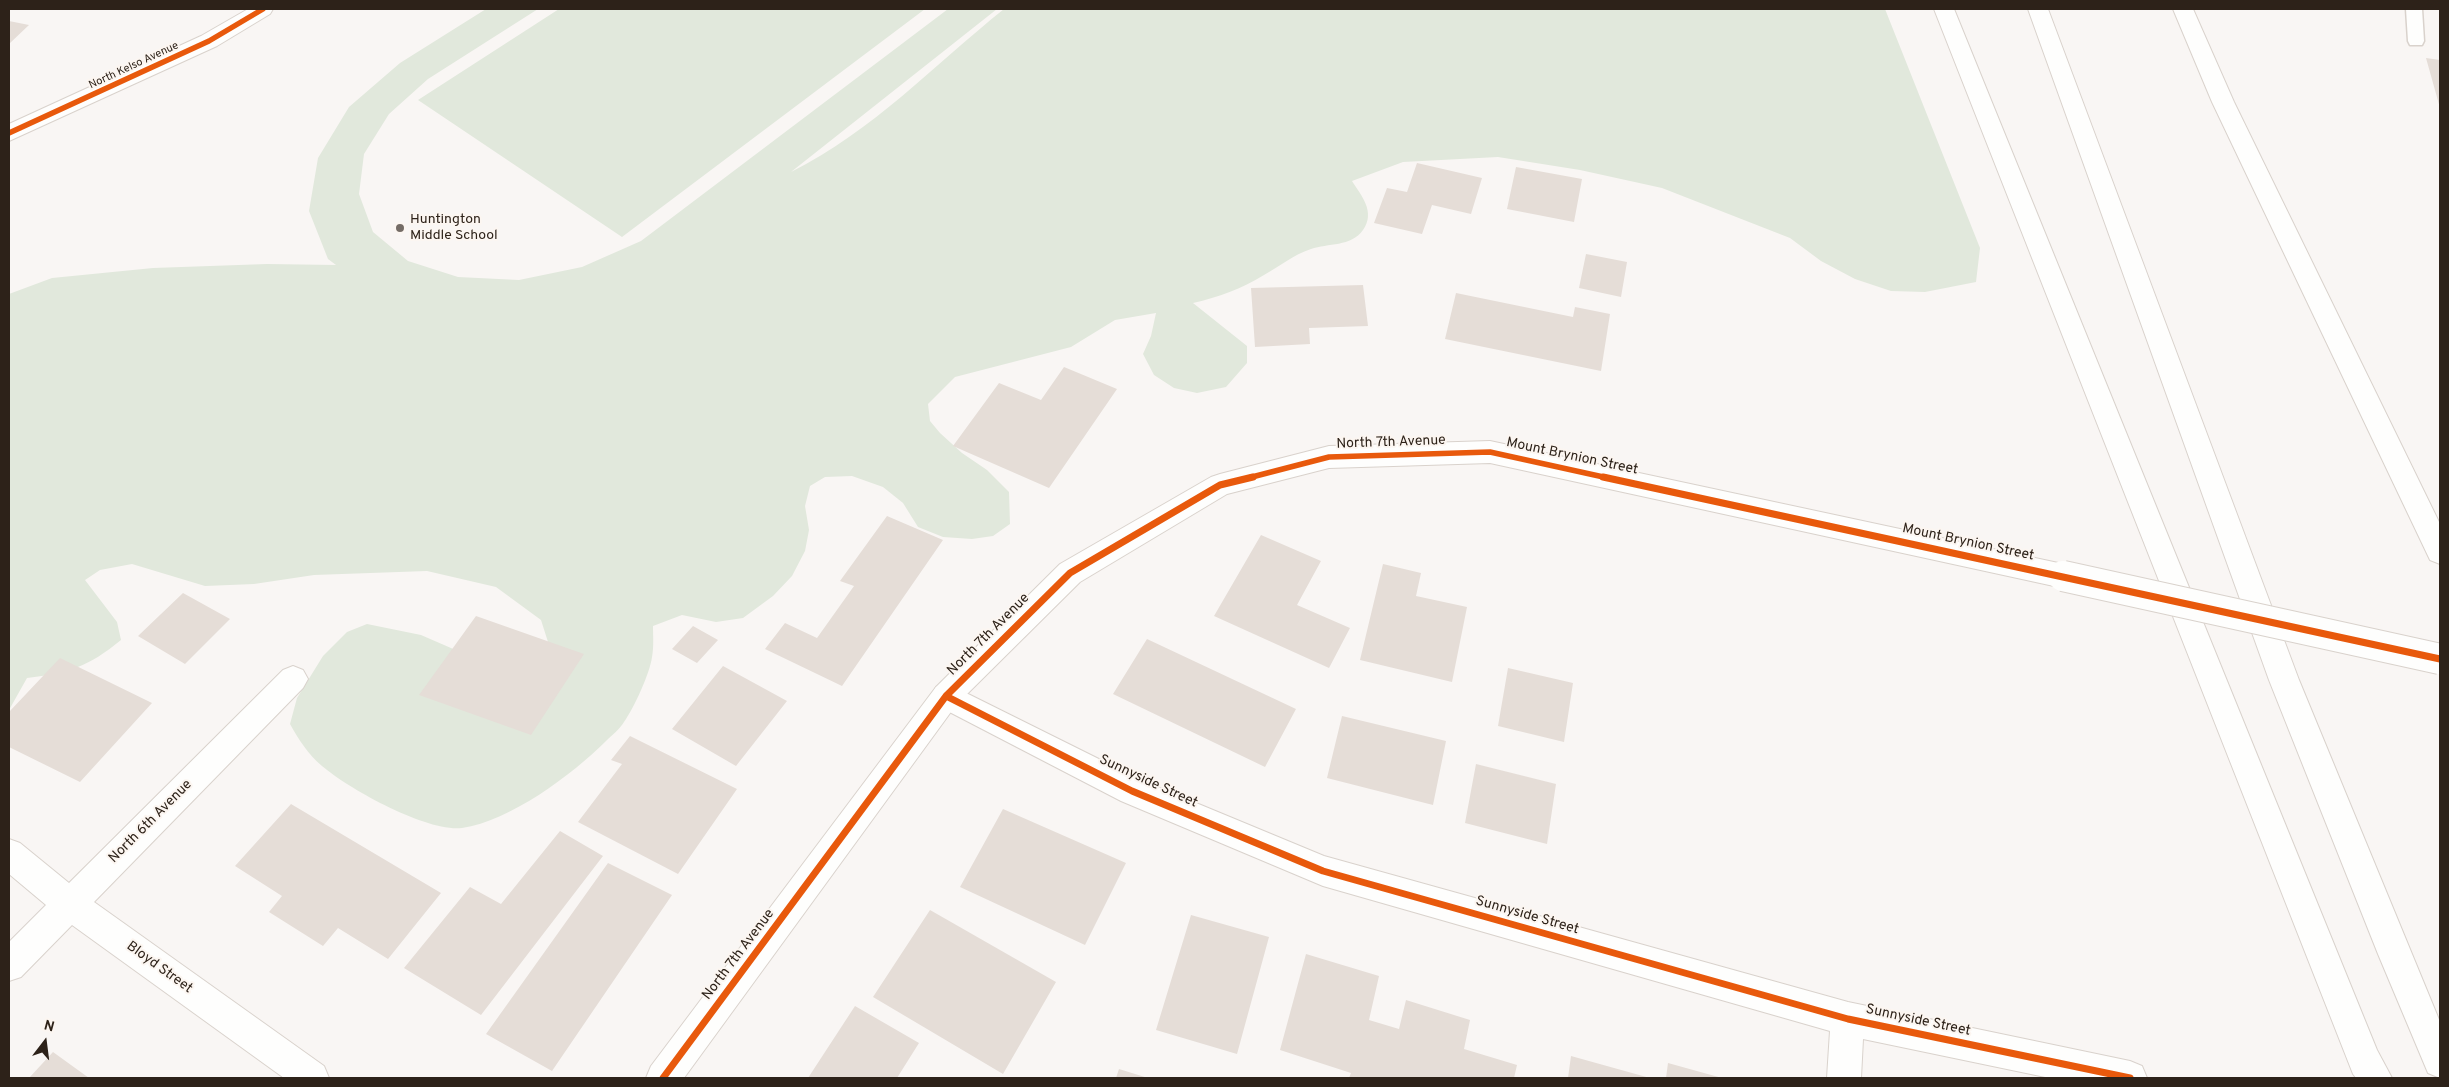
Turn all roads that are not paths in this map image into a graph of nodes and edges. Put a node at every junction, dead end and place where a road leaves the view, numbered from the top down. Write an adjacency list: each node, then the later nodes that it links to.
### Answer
1 (264, 9): 9 (main road, North Kelso Avenue)
2 (1944, 9): 24 (main road)
3 (2038, 9): 19 (main road)
4 (2183, 9): 8 (main road)
5 (2202, 9): 8 (main road)
6 (2414, 9): 7 (lane)
7 (2416, 41)
8 (2223, 102): 11 (main road)
9 (9, 133)
10 (1490, 452): 12 (main road, Mount Brynion Street, bridge); 14 (main road, North 7th Avenue)
11 (2440, 552)
12 (2440, 659)
13 (293, 680): 16 (main road, North 6th Avenue)
14 (946, 696): 18 (main road, Sunnyside Street); 21 (main road, North 7th Avenue)
15 (9, 854): 16 (main road, Bloyd Street)
16 (70, 904): 17 (main road, North 6th Avenue); 20 (main road, Bloyd Street)
17 (9, 965)
18 (1848, 1019): 22 (main road); 23 (main road, Sunnyside Street)
19 (2440, 1061)
20 (312, 1078)
21 (663, 1078)
22 (1844, 1078)
23 (2130, 1078)
24 (2374, 1078)

